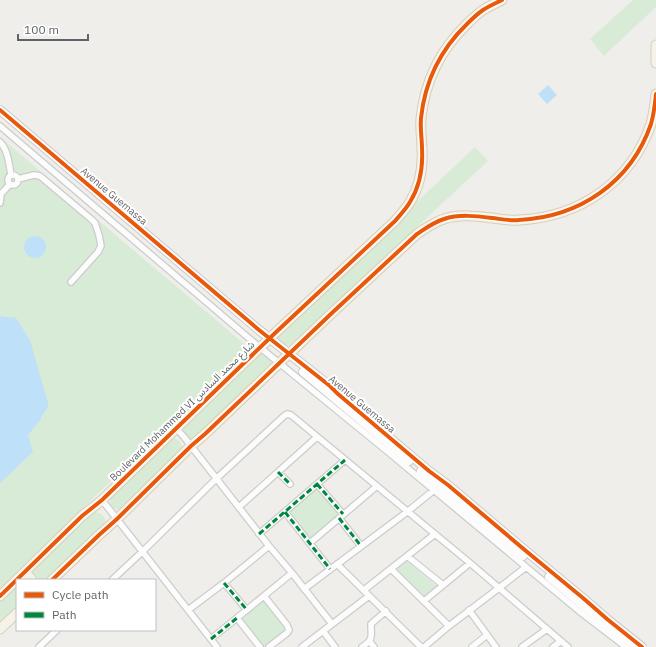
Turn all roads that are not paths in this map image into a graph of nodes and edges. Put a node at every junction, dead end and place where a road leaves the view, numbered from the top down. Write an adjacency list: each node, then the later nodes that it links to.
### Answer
1 (502, 0): 15 (main road, Boulevard Mohammed VI شارع محمد السادس)
2 (656, 45): 3 (main road)
3 (656, 63)
4 (656, 94): 16 (main road)
5 (0, 110): 15 (main road, Avenue Guemassa)
6 (0, 116): 15 (main road, Avenue Guemassa)
7 (0, 126): 15 (street, Avenue Guemassa)
8 (0, 142): 9 (street)
9 (11, 175): 10 (street); 11 (street)
10 (18, 179): 11 (street); 14 (street)
11 (10, 184): 12 (street)
12 (1, 194): 13 (street)
13 (0, 203)
14 (71, 282)
15 (265, 342): 16 (main road, Avenue Guemassa); 16 (street, Avenue Guemassa); 17 (main road, Boulevard Mohammed VI شارع محمد السادس)
16 (285, 358): 19 (main road); 26 (street, Avenue Guemassa); 77 (main road, Avenue Guemassa)
17 (176, 428): 19 (street); 27 (main road, Boulevard Mohammed VI شارع محمد السادس)
18 (318, 437): 20 (street); 21 (street); 22 (street)
19 (191, 446): 22 (street); 32 (main road)
20 (345, 460): 24 (street); 25 (street)
21 (278, 472): 23 (street); 28 (street)
22 (216, 479): 28 (street); 38 (street)
23 (290, 484)
24 (317, 484): 29 (street); 31 (street)
25 (377, 486): 30 (street); 31 (street)
26 (434, 490): 30 (street); 42 (street, Avenue Guemassa)
27 (102, 500): 32 (street); 45 (main road, Boulevard Mohammed VI شارع محمد السادس)
28 (239, 507): 33 (street)
29 (285, 512): 33 (street); 35 (street)
30 (407, 512): 34 (street); 37 (street)
31 (341, 516): 35 (street); 37 (street)
32 (117, 519): 38 (street); 49 (main road)
33 (260, 534): 36 (street)
34 (435, 534): 39 (street); 40 (street)
35 (310, 543): 43 (street)
36 (269, 546): 46 (street); 52 (street)
37 (361, 546): 41 (street)
38 (142, 552): 50 (street); 61 (street)
39 (407, 556): 44 (street); 53 (street)
40 (470, 563): 53 (street); 54 (street)
41 (338, 564): 43 (street); 56 (street)
42 (526, 567): 54 (street); 77 (street, Avenue Guemassa)
43 (330, 568): 55 (street)
44 (391, 568): 56 (street); 60 (street)
45 (25, 572): 47 (main road, Boulevard Mohammed VI شارع محمد السادس); 48 (main road)
46 (292, 573): 55 (street); 58 (street)
47 (18, 579)
48 (31, 579)
49 (53, 579)
50 (113, 579)
51 (16, 581): 57 (main road, Boulevard Mohammed VI شارع محمد السادس)
52 (224, 583): 61 (street); 62 (street)
53 (443, 585): 60 (street)
54 (499, 588): 63 (street); 70 (street)
55 (304, 589): 67 (street)
56 (364, 590): 59 (street)
57 (0, 596)
58 (264, 596): 62 (street); 81 (street)
59 (369, 596): 64 (street); 67 (street)
60 (424, 601): 68 (street)
61 (188, 610): 74 (street)
62 (246, 610): 66 (street)
63 (469, 610): 68 (street); 73 (street)
64 (386, 611): 76 (street); 86 (street)
65 (16, 614): 69 (main road)
66 (237, 618): 74 (street); 80 (street)
67 (332, 624): 72 (street)
68 (449, 626): 87 (street)
69 (0, 629)
70 (548, 629): 75 (street); 90 (street)
71 (56, 631): 78 (street)
72 (323, 631): 82 (street); 83 (street)
73 (487, 635): 88 (street); 89 (street)
74 (211, 639): 79 (street)
75 (561, 641): 91 (street); 92 (street)
76 (370, 642): 84 (street); 85 (street)
77 (626, 644): 93 (main road, Avenue Guemassa)
78 (39, 647)
79 (217, 647)
80 (260, 647)
81 (269, 647)
82 (302, 647)
83 (335, 647)
84 (362, 647)
85 (374, 647)
86 (421, 647)
87 (424, 647)
88 (472, 647)
89 (496, 647)
90 (522, 647)
91 (553, 647)
92 (568, 647)
93 (642, 647)

